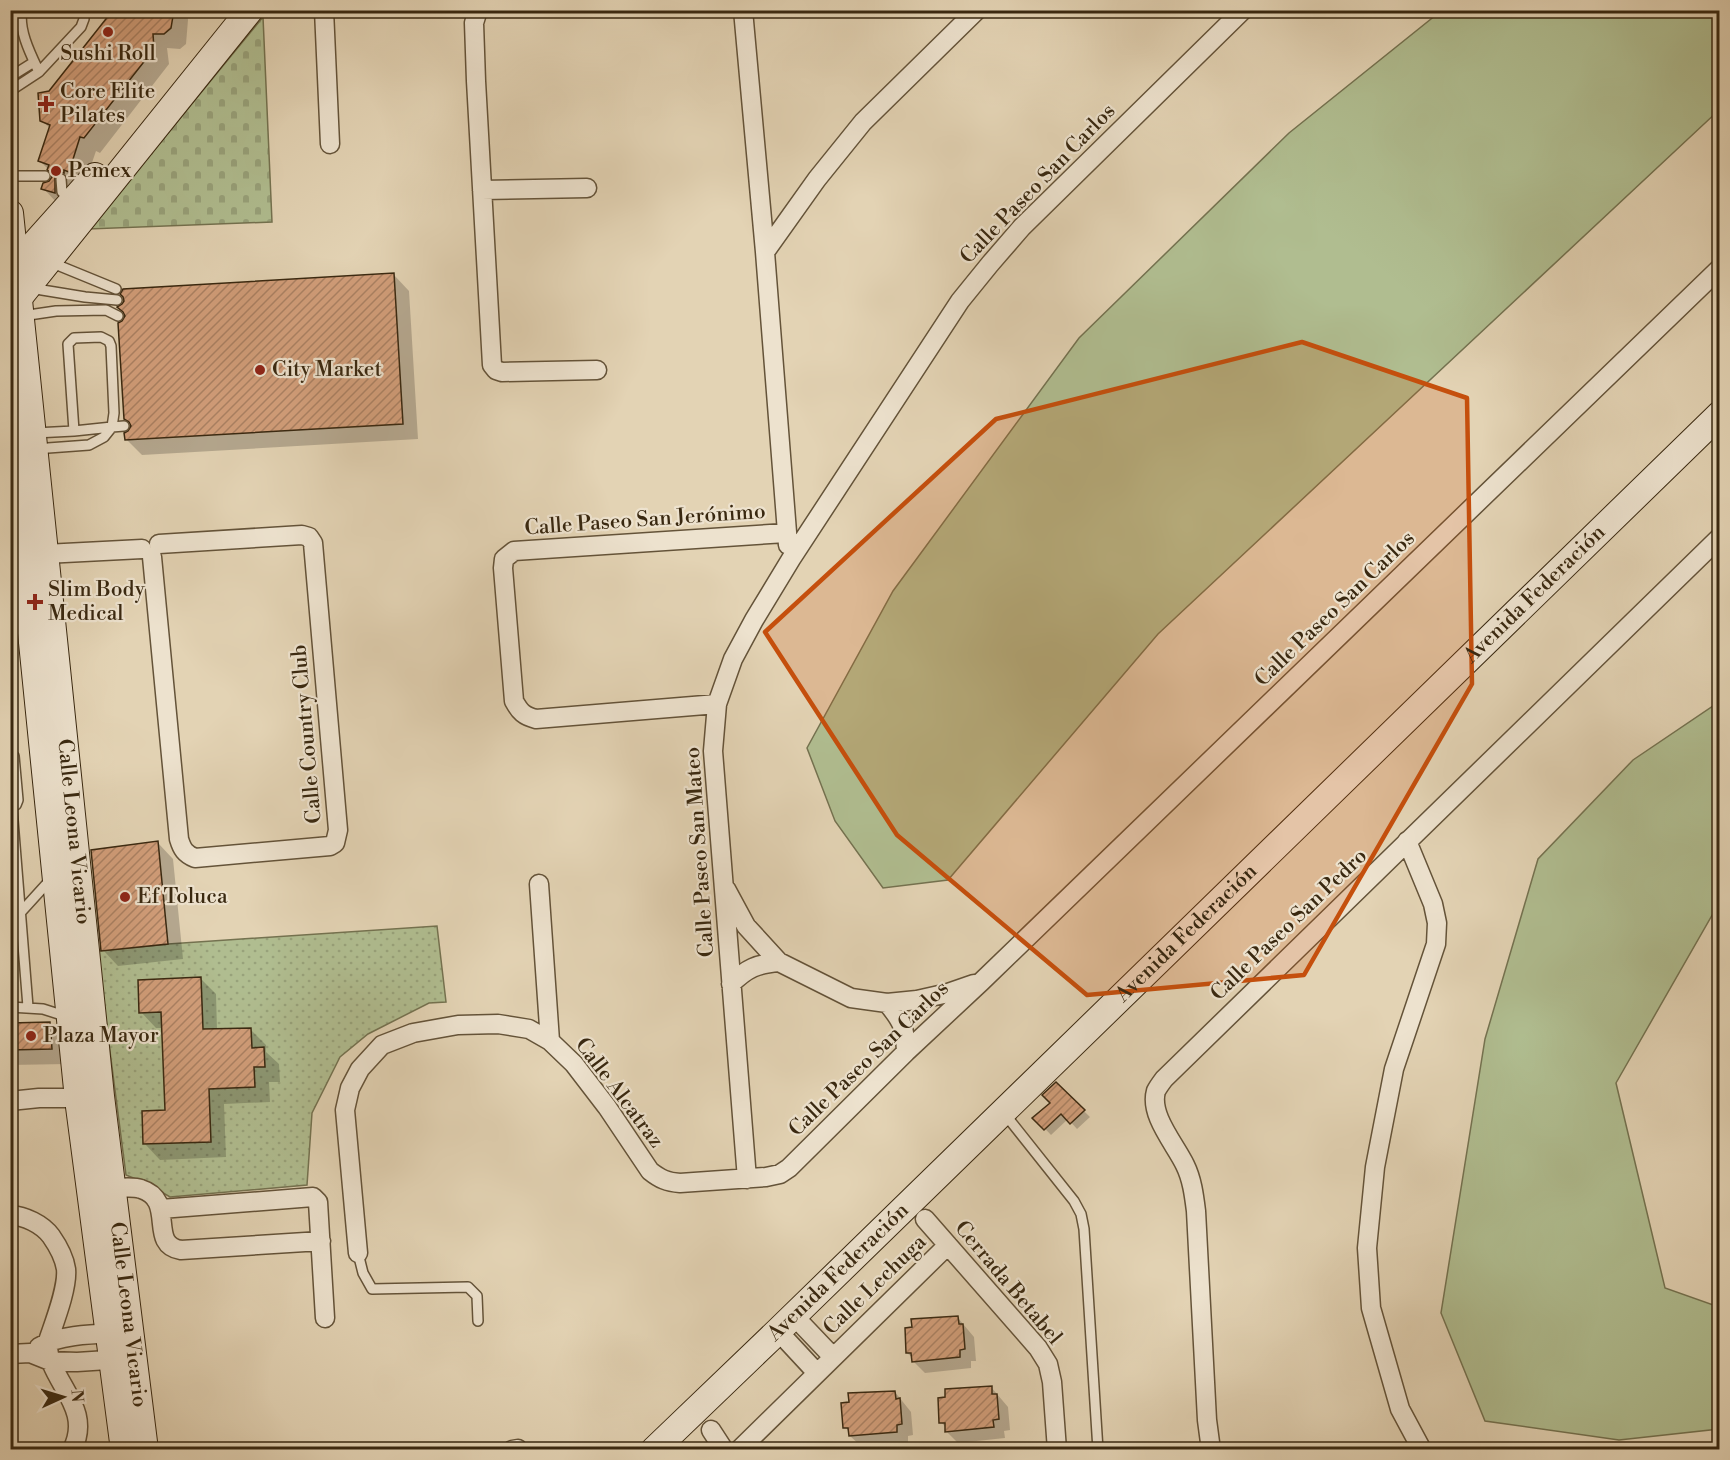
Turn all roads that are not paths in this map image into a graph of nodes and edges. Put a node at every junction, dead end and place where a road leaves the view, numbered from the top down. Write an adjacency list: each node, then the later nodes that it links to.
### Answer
1 (22, 10): 10 (lane)
2 (84, 10): 11 (lane)
3 (230, 10): 25 (main road)
4 (250, 10): 21 (main road)
5 (324, 10): 14 (street)
6 (977, 10): 20 (street)
7 (1243, 10): 38 (street, Calle Paseo San Carlos)
8 (747, 14): 20 (street)
9 (473, 15): 18 (street)
10 (34, 62): 11 (lane); 12 (lane)
11 (39, 72): 13 (lane)
12 (10, 77)
13 (10, 91)
14 (330, 144)
15 (10, 176): 16 (lane)
16 (45, 176)
17 (587, 188): 18 (street)
18 (482, 190): 27 (street)
19 (10, 213): 25 (main road, Calle Leona Vicario)
20 (765, 252): 34 (street)
21 (48, 261): 23 (lane); 25 (main road)
22 (1719, 268): 50 (street, Calle Paseo San Carlos)
23 (116, 289)
24 (117, 300): 25 (lane)
25 (18, 303): 26 (lane); 32 (main road, Calle Leona Vicario)
26 (118, 316)
27 (597, 370)
28 (1719, 414): 60 (main road, Avenida Federación)
29 (124, 426): 30 (lane)
30 (112, 427): 31 (lane); 31 (lane); 32 (lane)
31 (75, 432): 32 (lane)
32 (26, 436): 33 (main road, Calle Leona Vicario); 37 (main road, Calle Leona Vicario)
33 (14, 503): 42 (main road, Calle Leona Vicario)
34 (786, 533): 38 (street); 39 (street, Calle Paseo San Jerónimo)
35 (1719, 537): 44 (street, Calle Paseo San Pedro)
36 (151, 550): 36 (street, Calle Country Club); 37 (street, Calle Country Club)
37 (45, 554): 42 (main road, Calle Leona Vicario)
38 (791, 559): 39 (street, Calle Paseo San Mateo)
39 (717, 704): 46 (street, Calle Paseo San Mateo)
40 (14, 756): 43 (lane)
41 (10, 783): 43 (lane)
42 (59, 792): 45 (main road, Calle Leona Vicario); 58 (main road, Calle Leona Vicario)
43 (11, 807): 48 (lane)
44 (1407, 841): 91 (street, Calle Paseo San Pedro); 92 (street)
45 (55, 876): 48 (lane); 55 (main road, Calle Leona Vicario)
46 (723, 883): 49 (street, Calle Paseo San Carlos); 51 (street, Calle Paseo San Mateo)
47 (539, 884): 56 (street)
48 (21, 912): 54 (lane)
49 (779, 962): 51 (street); 52 (street, Calle Paseo San Carlos)
50 (981, 982): 52 (street, Calle Paseo San Carlos); 57 (street, Calle Paseo San Carlos)
51 (731, 984): 62 (street, Calle Paseo San Mateo)
52 (887, 1004): 57 (street)
53 (10, 1007): 54 (lane)
54 (28, 1007): 55 (lane)
55 (70, 1018): 58 (main road, Calle Leona Vicario)
56 (550, 1041): 62 (street, Calle Alcatraz); 69 (street, Calle Alcatraz)
57 (906, 1052): 61 (street, Calle Paseo San Carlos)
58 (90, 1097): 59 (street); 63 (main road, Calle Leona Vicario); 74 (main road, Calle Leona Vicario)
59 (10, 1101)
60 (1003, 1111): 72 (main road, Avenida Federación); 90 (lane)
61 (789, 1168): 62 (street, Calle Alcatraz)
62 (747, 1179)
63 (113, 1188): 64 (street); 74 (main road, Calle Leona Vicario)
64 (161, 1209): 67 (street); 67 (street)
65 (10, 1215): 73 (street)
66 (925, 1220): 68 (street, Cerrada Betabel)
67 (321, 1241): 70 (street)
68 (948, 1245): 77 (street, Calle Lechuga); 89 (street, Cerrada Betabel)
69 (358, 1253): 71 (lane)
70 (325, 1318)
71 (478, 1321)
72 (786, 1323): 77 (street, Calle Lechuga); 79 (street); 86 (main road, Avenida Federación)
73 (48, 1341): 74 (street); 75 (street); 78 (street)
74 (121, 1346): 78 (street); 82 (main road, Calle Leona Vicario); 83 (main road, Calle Leona Vicario)
75 (30, 1353): 76 (street); 78 (street)
76 (10, 1354)
77 (833, 1357): 79 (street, Calle Lechuga)
78 (50, 1361): 81 (street)
79 (817, 1373): 88 (street, Calle Lechuga)
80 (711, 1430): 87 (street)
81 (72, 1449)
82 (124, 1449)
83 (146, 1449)
84 (512, 1449): 85 (street)
85 (519, 1449)
86 (654, 1449)
87 (723, 1449)
88 (739, 1449)
89 (1057, 1449)
90 (1098, 1449)
91 (1211, 1449)
92 (1422, 1449)

